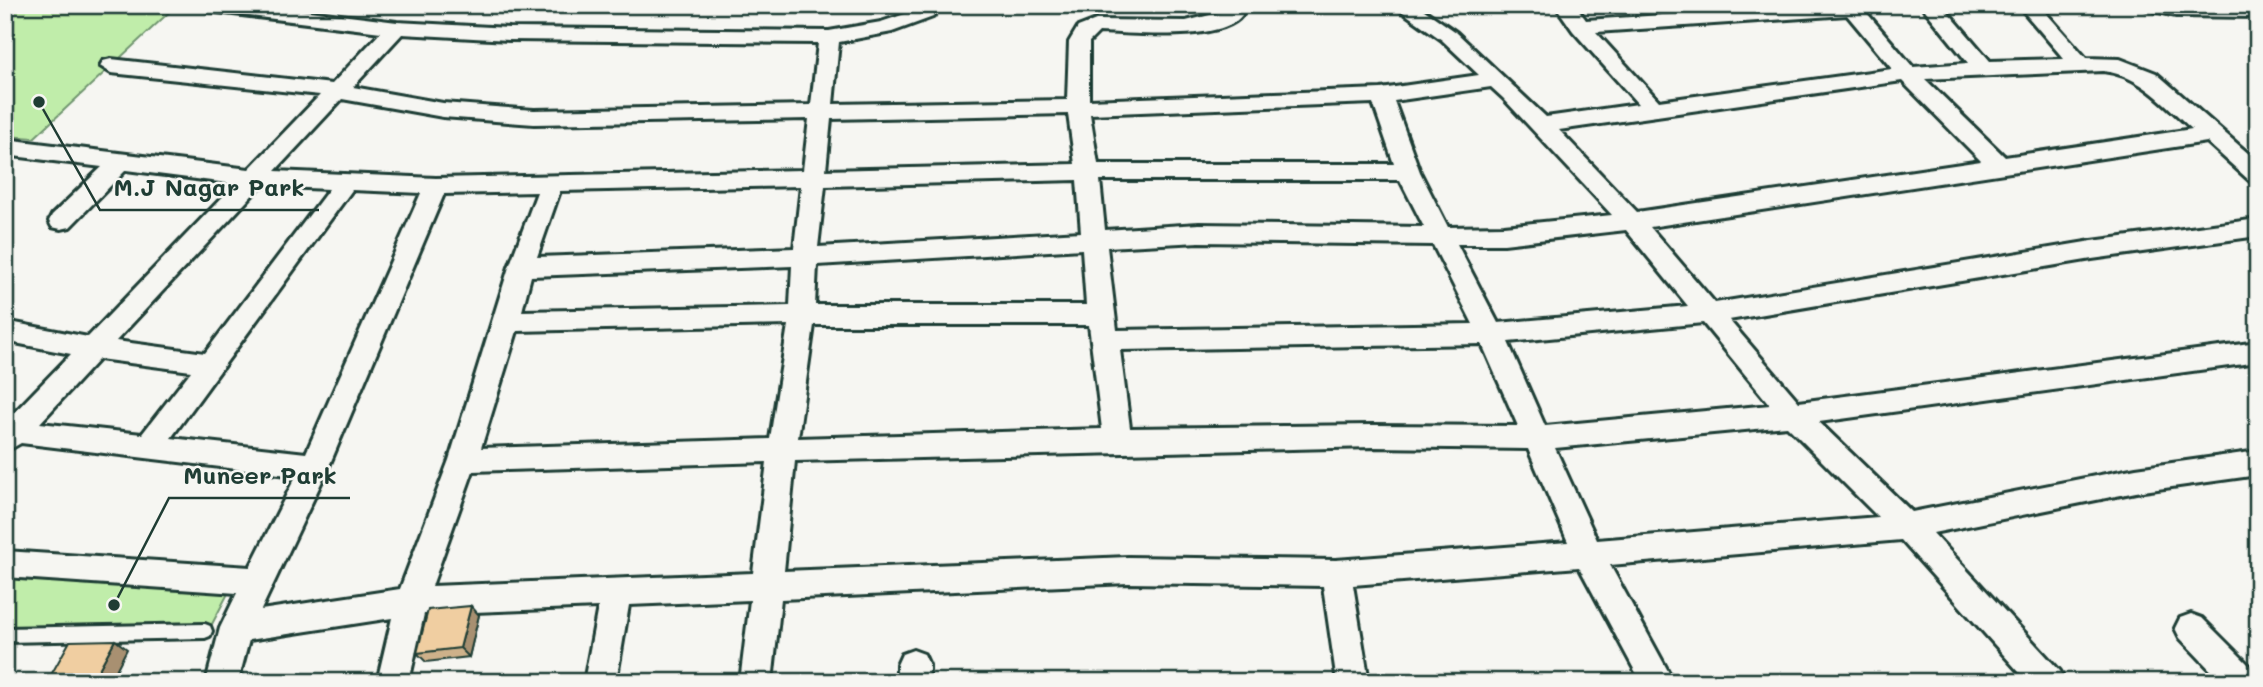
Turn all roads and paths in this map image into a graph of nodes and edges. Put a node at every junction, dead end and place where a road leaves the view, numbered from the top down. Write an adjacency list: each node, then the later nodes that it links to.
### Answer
1 (208, 5): 9 (street)
2 (358, 5): 13 (street)
3 (1232, 5): 24 (street)
4 (1403, 5): 21 (street)
5 (1565, 5): 14 (street)
6 (1931, 5): 19 (street)
7 (2028, 5): 17 (street)
8 (2153, 5): 11 (street)
9 (234, 7): 13 (street)
10 (1850, 7): 14 (street); 20 (street)
11 (2258, 11)
12 (926, 13): 16 (street)
13 (341, 22): 15 (street)
14 (1580, 27): 25 (street)
15 (397, 28): 16 (street); 22 (street)
16 (830, 37): 26 (street)
17 (2079, 63): 19 (street); 28 (street)
18 (111, 66): 22 (street)
19 (1984, 68): 20 (street)
20 (1907, 74): 25 (street); 31 (street)
21 (1497, 79): 23 (street); 27 (street)
22 (340, 92): 26 (street); 35 (street)
23 (1381, 96): 24 (street); 34 (street)
24 (1078, 107): 26 (street); 33 (street)
25 (1654, 109): 27 (street)
26 (824, 111): 36 (street)
27 (1541, 125): 40 (street)
28 (2211, 134): 31 (street); 32 (street)
29 (9, 151): 30 (street)
30 (119, 163): 35 (street); 41 (street)
31 (1998, 164): 40 (street)
32 (2252, 164)
33 (1088, 172): 34 (street); 36 (street); 44 (street)
34 (1408, 172): 43 (street)
35 (254, 178): 37 (street); 53 (street)
36 (813, 179): 38 (street); 45 (street)
37 (345, 182): 39 (street); 55 (street)
38 (551, 185): 39 (street); 46 (street)
39 (436, 186): 64 (street)
40 (1632, 220): 43 (street); 47 (street)
41 (61, 221)
42 (2258, 227): 47 (street)
43 (1439, 234): 44 (street); 52 (street)
44 (1094, 240): 45 (street); 50 (street)
45 (805, 257): 46 (street); 48 (street)
46 (521, 267): 49 (street)
47 (1711, 313): 52 (street); 56 (street)
48 (802, 315): 49 (street); 50 (street); 61 (street)
49 (508, 321): 62 (street)
50 (1103, 327): 52 (street); 59 (street)
51 (5, 331): 53 (street)
52 (1491, 334): 58 (street)
53 (92, 348): 55 (street); 57 (street)
54 (2258, 352): 56 (street)
55 (213, 364): 60 (street)
56 (1793, 414): 58 (street); 65 (street)
57 (10, 436): 60 (street)
58 (1536, 438): 59 (street); 66 (street)
59 (1117, 440): 61 (street)
60 (149, 446): 64 (street)
61 (782, 452): 62 (street); 70 (street)
62 (463, 460): 72 (street)
63 (2258, 463): 65 (street)
64 (316, 466): 69 (street)
65 (1906, 526): 66 (street); 82 (street)
66 (1588, 554): 68 (street); 81 (street)
67 (5, 564): 69 (street)
68 (1336, 573): 70 (street); 80 (street)
69 (258, 581): 74 (street)
70 (767, 588): 71 (street); 79 (street)
71 (616, 593): 72 (street); 78 (street)
72 (411, 601): 74 (street); 77 (street)
73 (2191, 628): 83 (street)
74 (220, 630): 75 (lane); 76 (street)
75 (5, 635)
76 (222, 682)
77 (393, 682)
78 (600, 682)
79 (756, 682)
80 (1353, 682)
81 (1658, 682)
82 (2049, 682)
83 (2244, 682)

